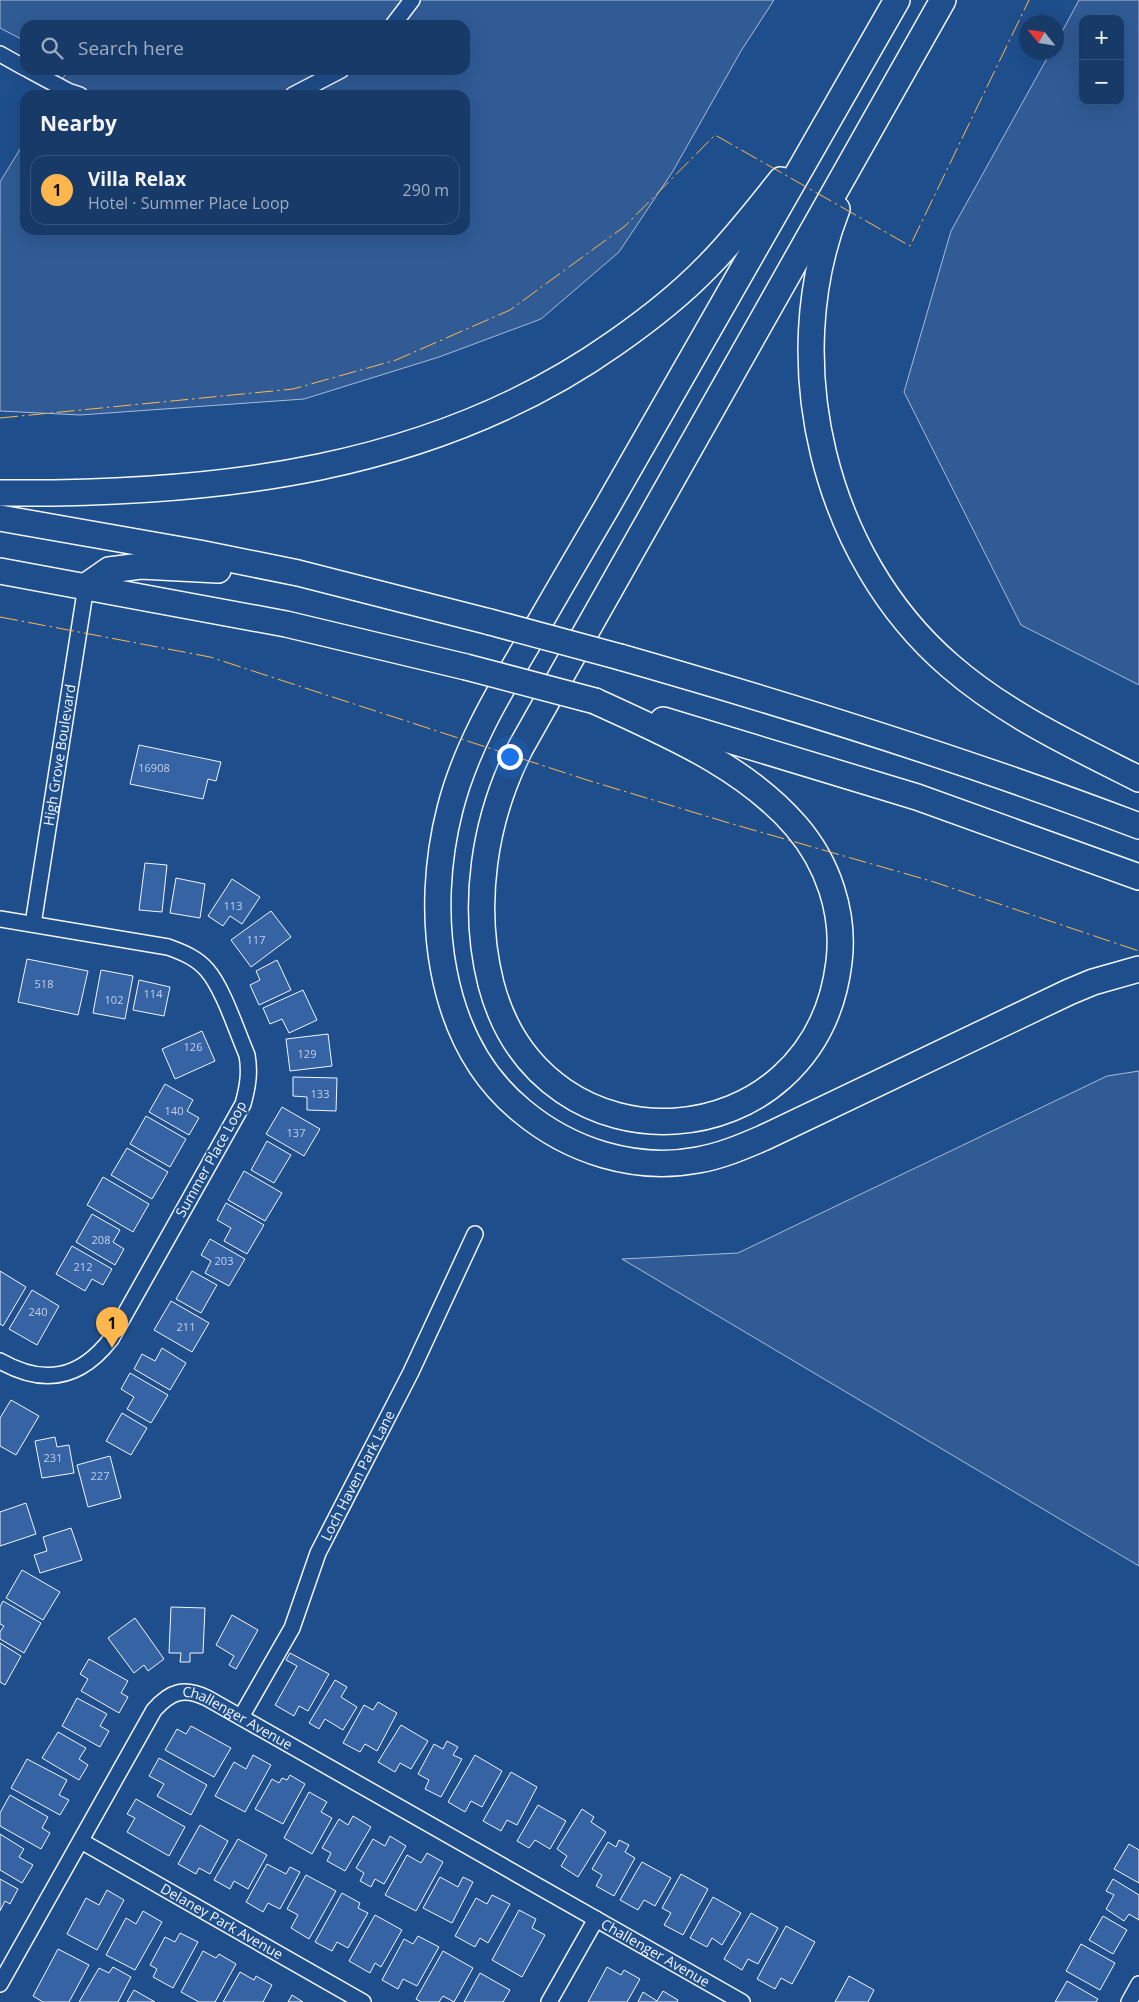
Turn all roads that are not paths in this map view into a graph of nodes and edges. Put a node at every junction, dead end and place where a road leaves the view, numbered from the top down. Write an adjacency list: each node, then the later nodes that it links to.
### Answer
1 (412, 0): 4 (street)
2 (897, 0): 12 (highway)
3 (943, 0): 9 (highway)
4 (397, 20)
5 (0, 54): 6 (street)
6 (20, 65)
7 (38, 75): 10 (street)
8 (331, 75): 11 (street)
9 (894, 86): 18 (highway); 19 (highway)
10 (66, 90)
11 (303, 90)
12 (824, 127): 13 (highway); 24 (highway)
13 (0, 493)
14 (0, 518): 16 (highway)
15 (0, 571): 17 (highway)
16 (298, 573): 17 (highway); 20 (highway, bridge)
17 (86, 586): 18 (highway, bridge); 23 (street, High Grove Boulevard)
18 (595, 701): 21 (highway)
19 (1139, 779)
20 (1139, 826)
21 (1139, 877)
22 (0, 919): 23 (street, Summer Place Loop)
23 (33, 924): 26 (street, Summer Place Loop)
24 (1139, 968)
25 (474, 1234): 27 (street, Loch Haven Park Lane)
26 (0, 1360)
27 (240, 1717): 28 (street, Challenger Avenue); 29 (street, Challenger Avenue)
28 (81, 1841): 30 (street, Challenger Avenue); 32 (street, Delaney Park Avenue)
29 (596, 1919): 33 (street, Challenger Avenue); 34 (street, Challenger Avenue)
30 (0, 1984)
31 (1139, 1984): 35 (street)
32 (363, 2002)
33 (549, 2002)
34 (742, 2002)
35 (1129, 2002)

